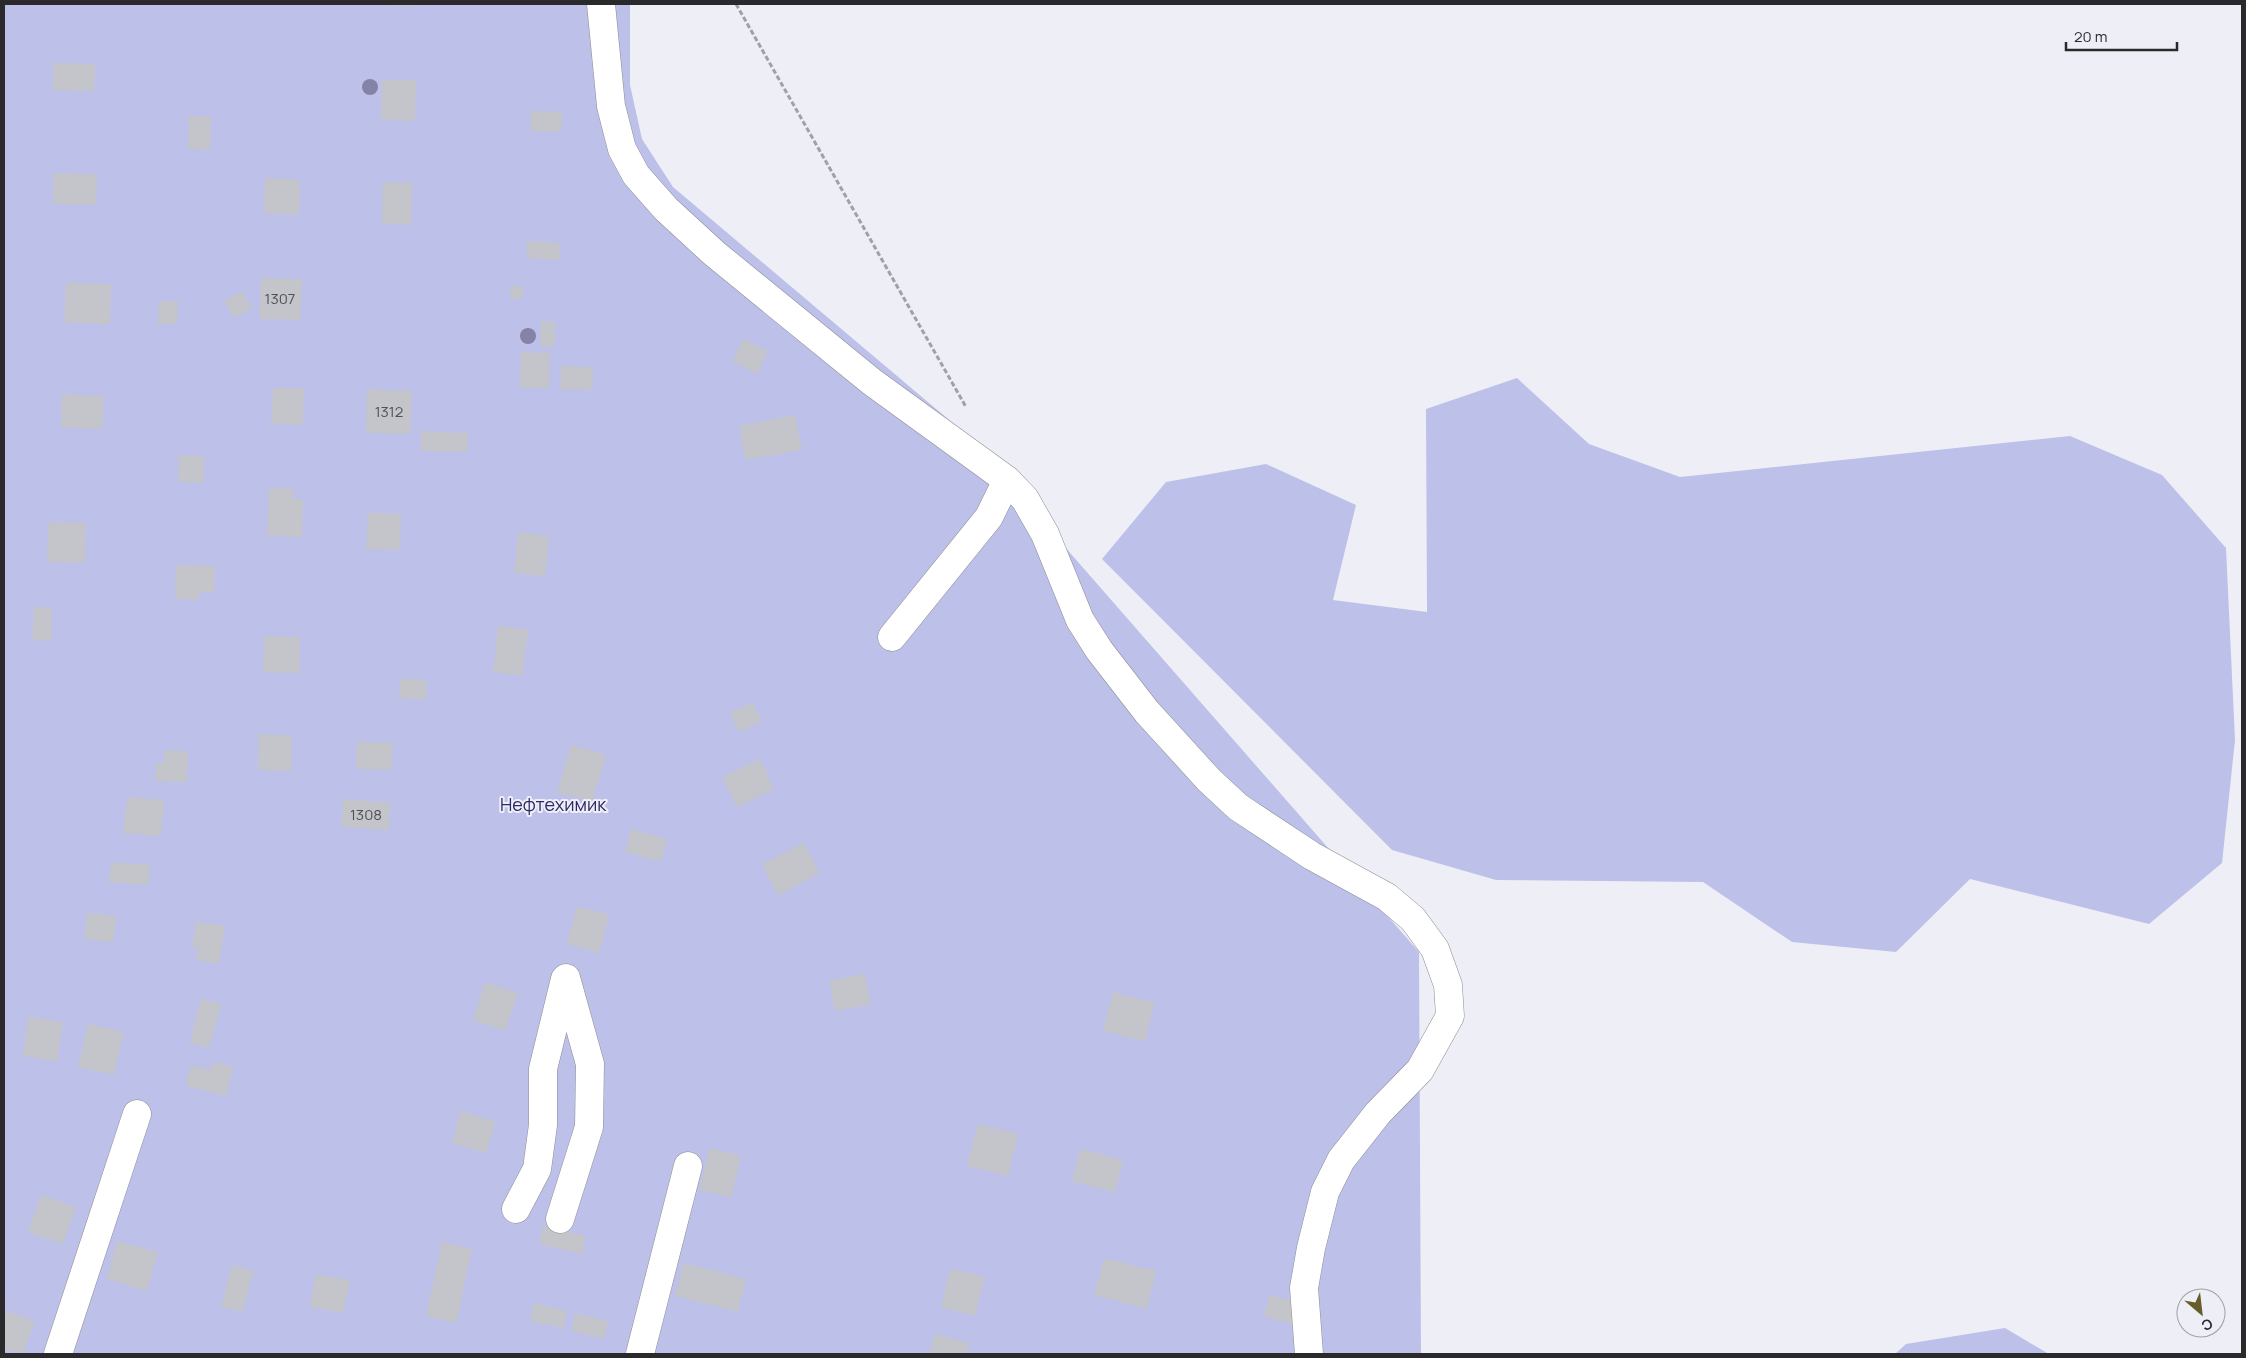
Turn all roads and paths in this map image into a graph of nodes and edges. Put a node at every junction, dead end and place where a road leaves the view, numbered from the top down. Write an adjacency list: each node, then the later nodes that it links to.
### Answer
1 (601, 4): 4 (street)
2 (736, 4): 3 (path)
3 (968, 410)
4 (1007, 480): 5 (street); 12 (street)
5 (892, 637)
6 (137, 1114): 10 (street)
7 (688, 1166): 11 (street)
8 (516, 1209): 9 (street)
9 (560, 1219)
10 (58, 1354)
11 (640, 1354)
12 (1309, 1354)

